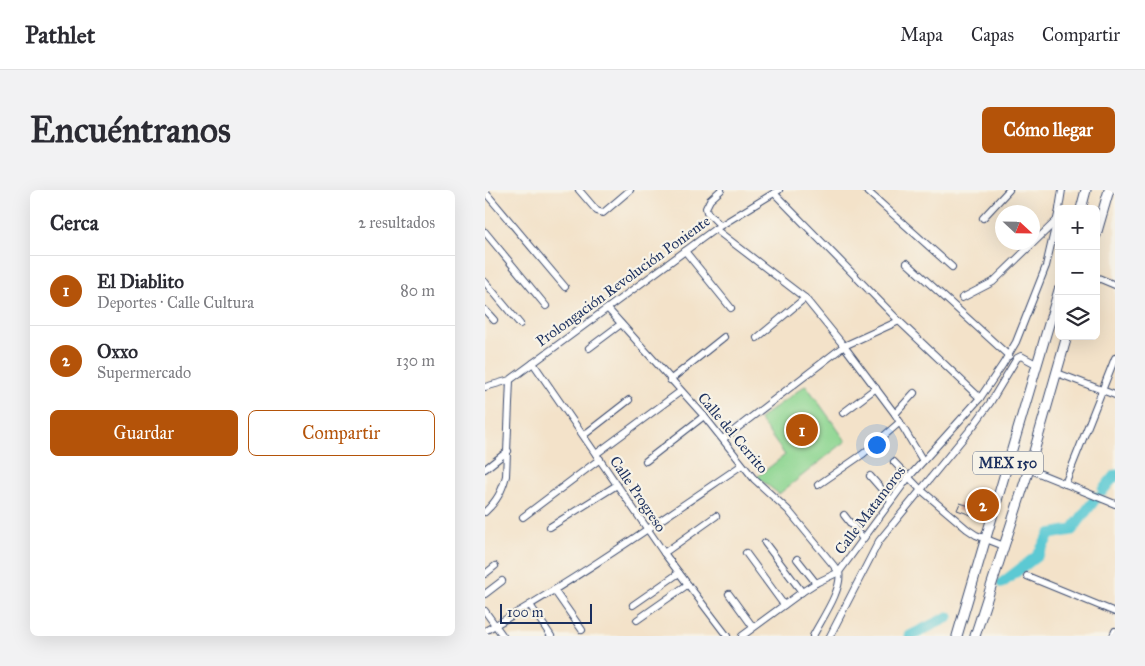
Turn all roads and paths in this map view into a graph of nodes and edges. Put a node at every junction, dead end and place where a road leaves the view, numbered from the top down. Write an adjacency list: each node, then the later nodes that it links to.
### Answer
1 (579, 190): 2 (street)
2 (630, 190)
3 (721, 190): 16 (street)
4 (866, 190): 21 (street)
5 (1009, 190): 13 (street)
6 (1062, 190): 11 (street, Calle Matamoros)
7 (1086, 190): 12 (main road)
8 (1109, 190): 14 (main road)
9 (485, 192): 25 (street)
10 (777, 192): 16 (street, Prolongación Revolución Poniente); 34 (street)
11 (1060, 205)
12 (1082, 205)
13 (983, 218)
14 (1100, 221)
15 (1055, 223): 28 (street)
16 (718, 227): 19 (street, Prolongación Revolución Poniente); 27 (street)
17 (1055, 231): 42 (street, Calle Matamoros)
18 (485, 232): 29 (street)
19 (685, 251): 30 (street); 31 (street, Prolongación Revolución Poniente)
20 (907, 263): 42 (street)
21 (952, 268)
22 (1100, 279): 24 (street)
23 (485, 282): 35 (street)
24 (1115, 285)
25 (565, 287)
26 (1057, 295): 45 (main road, MEX 150)
27 (805, 298): 38 (street); 40 (street)
28 (962, 298)
29 (546, 306)
30 (731, 308)
31 (608, 309): 36 (street, Calle del Cerrito); 44 (street, Prolongación Revolución Poniente)
32 (485, 310): 33 (street)
33 (494, 320)
34 (899, 321): 40 (street); 55 (street)
35 (520, 324)
36 (621, 324): 41 (street); 48 (street, Calle del Cerrito)
37 (724, 337): 48 (street)
38 (757, 338)
39 (1066, 340): 46 (main road, MEX 150)
40 (844, 346): 50 (street); 62 (street)
41 (589, 348)
42 (1009, 356): 55 (street, Calle Matamoros)
43 (1115, 358): 51 (street)
44 (533, 363): 47 (street, Prolongación Revolución Poniente); 61 (street, Calle Progreso)
45 (1036, 364): 67 (main road, MEX 150); 77 (street)
46 (1057, 372): 51 (street); 71 (main road, MEX 150)
47 (510, 380): 49 (street, Prolongación Revolución Poniente); 63 (street)
48 (670, 380): 52 (street, Calle del Cerrito)
49 (485, 388)
50 (876, 388): 57 (street); 58 (street)
51 (1102, 390): 54 (street); 74 (street)
52 (681, 391): 59 (street, Calle del Cerrito); 64 (street)
53 (914, 393): 58 (street)
54 (1115, 395)
55 (979, 398): 66 (street, Calle Matamoros)
56 (629, 400): 61 (street)
57 (843, 413)
58 (895, 414): 60 (street)
59 (704, 416): 62 (street, Calle del Cerrito); 65 (street)
60 (900, 422): 66 (street); 76 (street)
61 (583, 435): 64 (street, Calle Progreso)
62 (723, 439): 69 (street, Calle del Cerrito)
63 (508, 451): 70 (street); 80 (street)
64 (598, 457): 75 (street, Calle Progreso); 83 (street)
65 (646, 461)
66 (923, 461): 73 (street, Calle Matamoros)
67 (1009, 461): 71 (street); 87 (main road, MEX 150)
68 (894, 462): 73 (street)
69 (742, 465): 85 (street); 94 (street, Calle del Cerrito)
70 (485, 469)
71 (1029, 469): 74 (street); 89 (main road, MEX 150)
72 (870, 476): 78 (street)
73 (909, 478): 77 (street); 78 (street, Calle Matamoros)
74 (1065, 484): 79 (street)
75 (617, 485): 84 (street); 85 (street, Calle Progreso)
76 (818, 485)
77 (921, 489): 87 (street); 121 (street)
78 (891, 500): 86 (street, Calle Matamoros)
79 (1115, 504)
80 (485, 512)
81 (844, 515): 86 (street)
82 (716, 516): 90 (street)
83 (523, 517)
84 (550, 527)
85 (647, 530): 90 (street, Calle Progreso); 101 (street)
86 (862, 538): 94 (street, Calle Matamoros)
87 (985, 539): 89 (street); 122 (main road, MEX 150)
88 (765, 543): 102 (street)
89 (1004, 546): 123 (main road, MEX 150)
90 (664, 553): 95 (street, Calle Progreso)
91 (746, 553): 107 (street)
92 (797, 559): 99 (street)
93 (495, 566): 96 (street)
94 (839, 572): 99 (street, Calle Matamoros); 120 (street)
95 (679, 573): 100 (street, Calle Progreso); 106 (street)
96 (485, 574)
97 (1027, 576): 109 (street)
98 (502, 581): 103 (street)
99 (816, 583): 102 (street, Calle Matamoros)
100 (687, 585): 110 (street); 118 (street, Calle Progreso)
101 (554, 590): 105 (street); 113 (street)
102 (802, 592): 107 (street, Calle Matamoros)
103 (485, 594)
104 (729, 594): 112 (street)
105 (530, 605): 111 (street); 117 (street)
106 (633, 605)
107 (784, 605): 112 (street, Calle Matamoros)
108 (485, 611): 111 (street)
109 (1115, 612)
110 (637, 620)
111 (495, 625): 114 (street); 116 (street)
112 (753, 628): 119 (street, Calle Matamoros)
113 (583, 630)
114 (485, 631)
115 (1115, 631): 124 (street)
116 (503, 636)
117 (551, 636)
118 (727, 636)
119 (742, 636)
120 (813, 636)
121 (830, 636)
122 (957, 636)
123 (975, 636)
124 (1113, 636)

